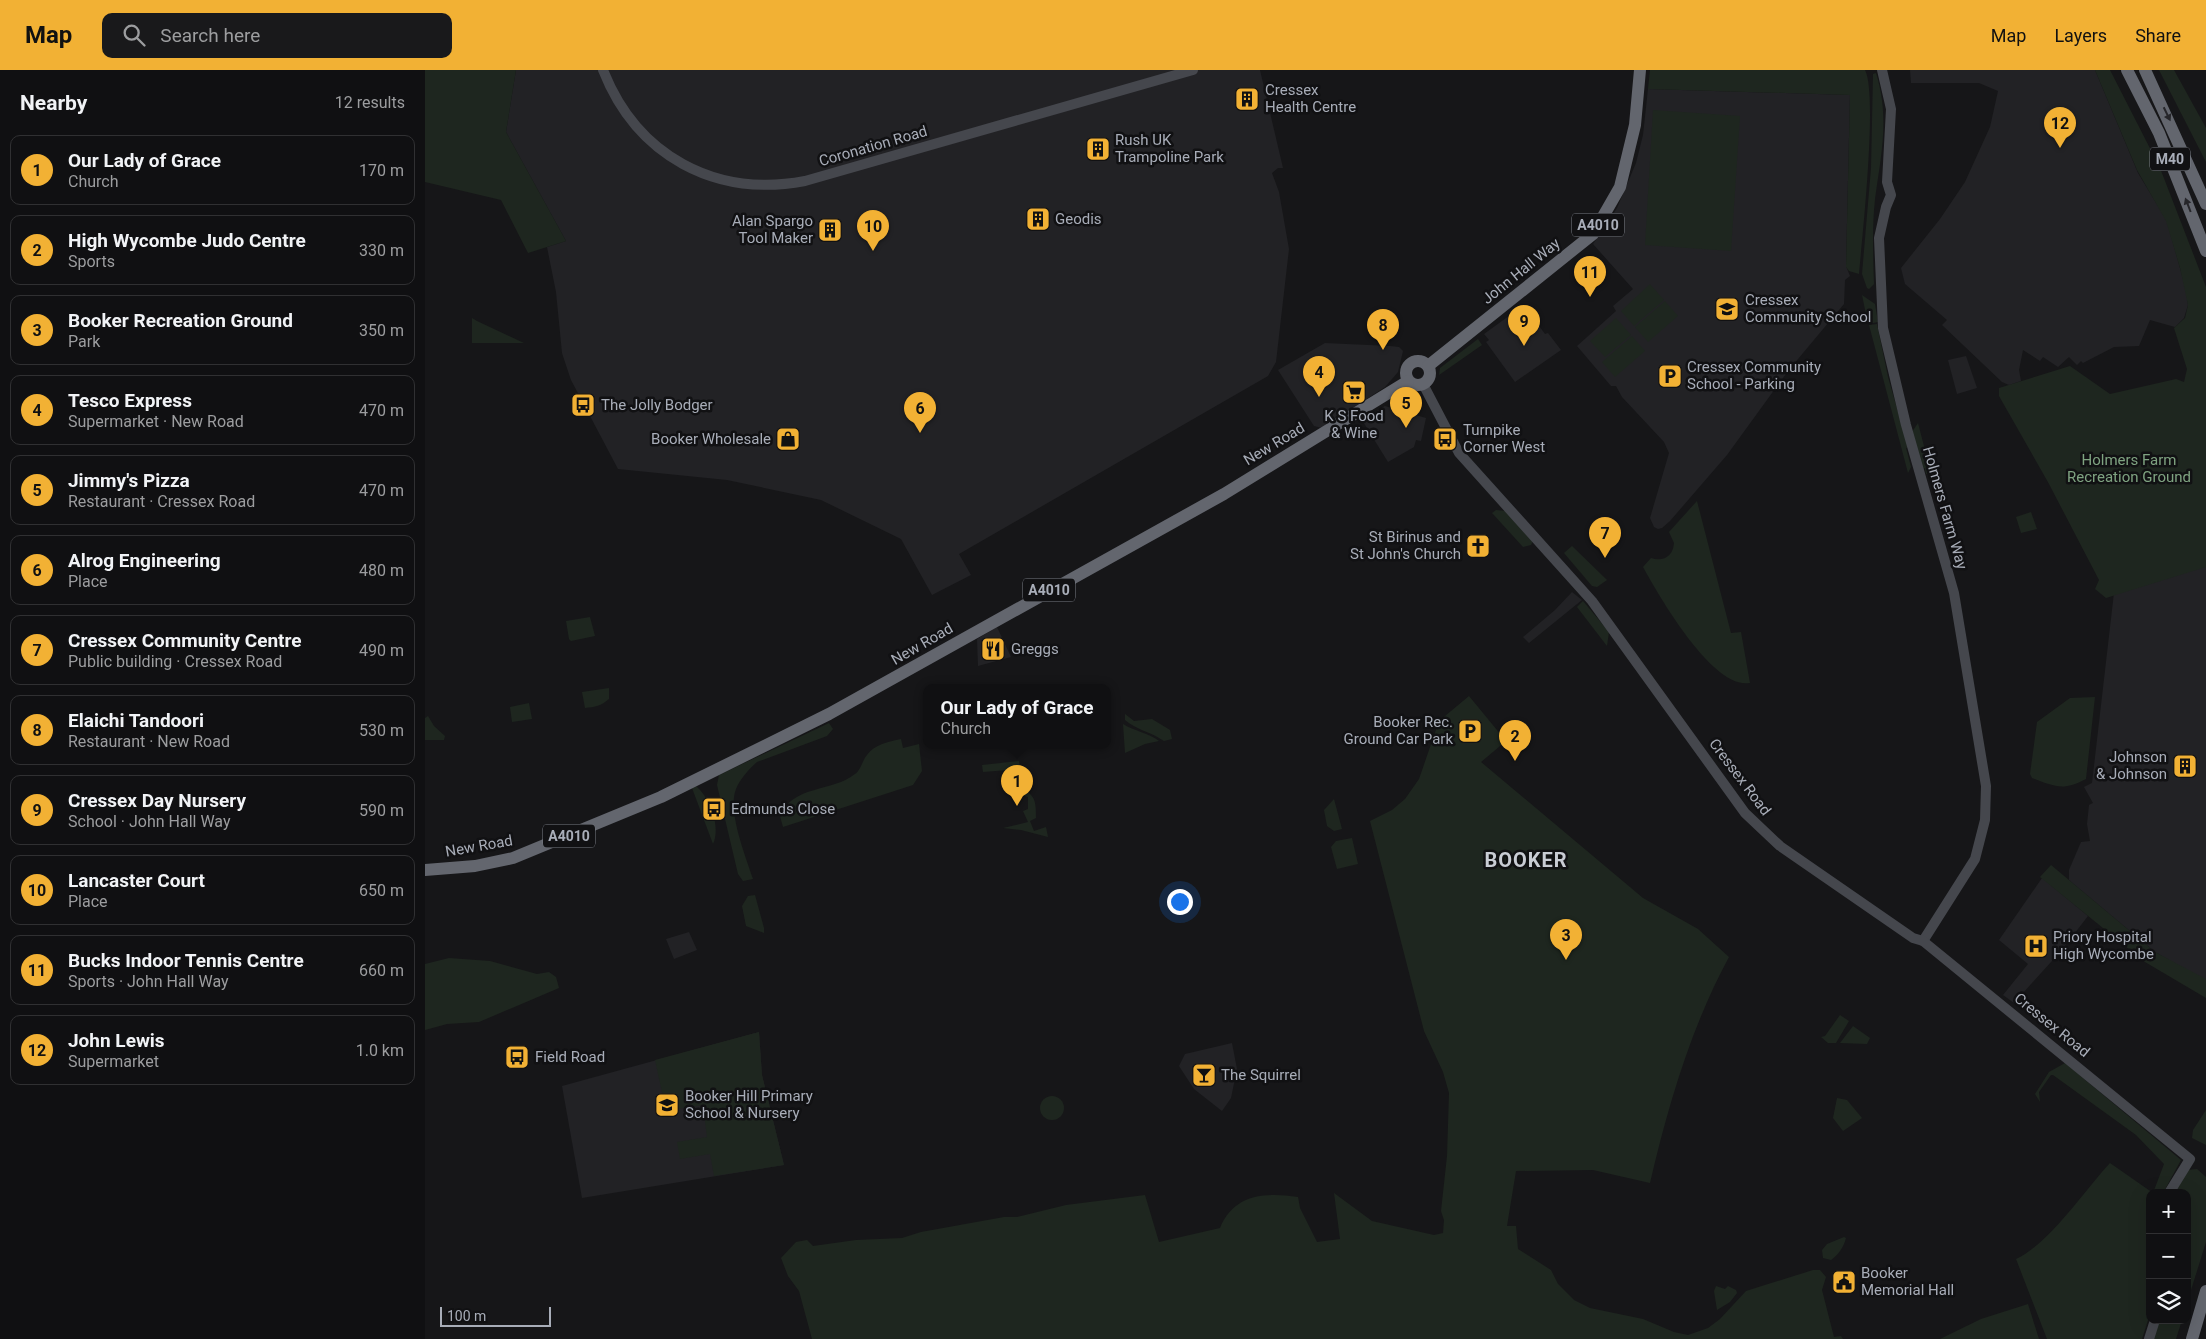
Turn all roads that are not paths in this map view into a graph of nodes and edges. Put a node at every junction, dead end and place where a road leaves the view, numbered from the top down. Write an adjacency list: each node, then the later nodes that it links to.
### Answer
1 (603, 70): 2 (street, Coronation Road)
2 (1193, 70)
3 (1640, 70): 9 (highway, John Hall Way / A4010)
4 (1882, 70): 13 (street, Holmers Farm Way)
5 (2127, 70): 8 (highway, M40, one-way to 5)
6 (2145, 70): 7 (highway, M40, one-way to 7)
7 (2206, 204)
8 (2206, 251)
9 (1428, 366): 10 (highway); 11 (highway)
10 (1408, 381): 11 (highway); 12 (highway, New Road / A4010)
11 (1423, 384): 13 (street, Cressex Road)
12 (425, 870)
13 (1923, 942): 14 (street, Cressex Road)
14 (2171, 1189)
15 (2206, 1291): 18 (highway)
16 (2154, 1324): 17 (street)
17 (2149, 1339)
18 (2192, 1339)

